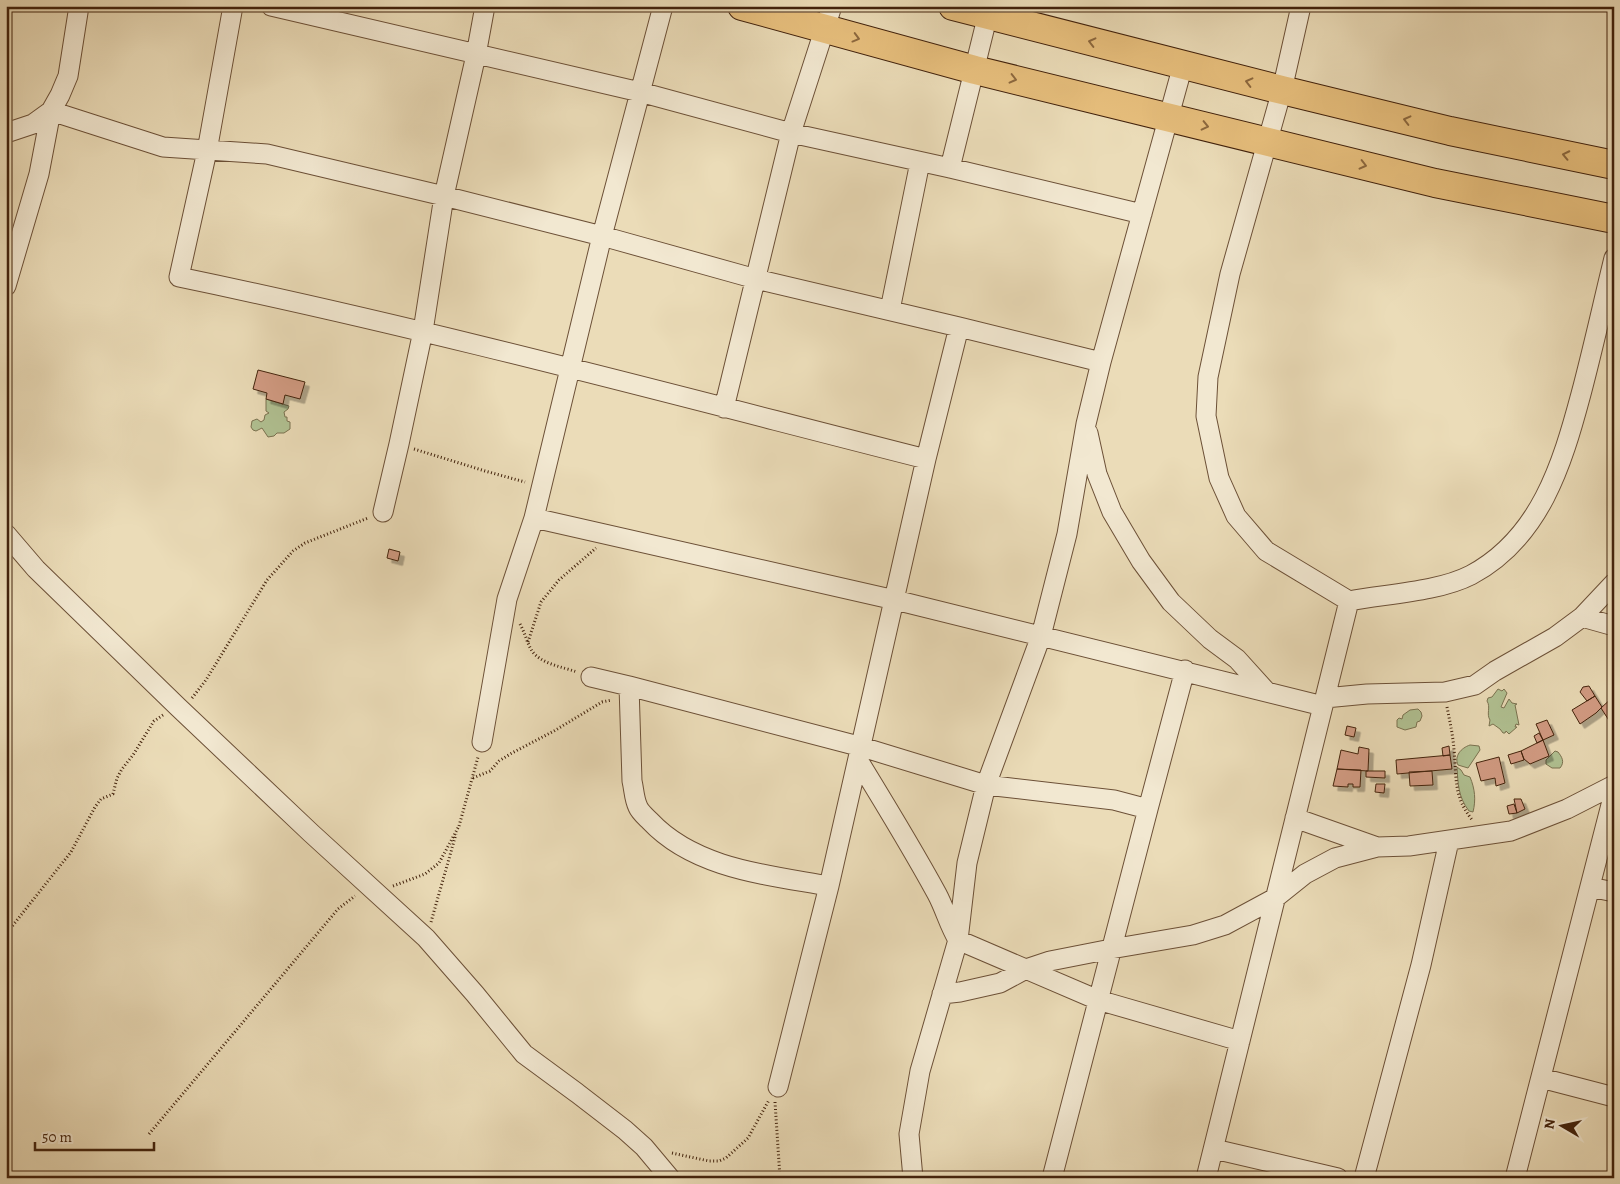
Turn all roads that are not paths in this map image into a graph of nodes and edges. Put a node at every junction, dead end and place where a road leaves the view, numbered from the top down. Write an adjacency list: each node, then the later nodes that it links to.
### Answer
1 (79, 6): 16 (street)
2 (233, 6): 21 (street)
3 (270, 6): 11 (street)
4 (485, 6): 11 (street)
5 (663, 6): 15 (street)
6 (742, 6): 10 (main road)
7 (954, 6): 9 (main road)
8 (1302, 6): 14 (street)
9 (989, 11): 12 (main road, one-way to 9); 13 (street)
10 (828, 18): 13 (main road, one-way to 13); 19 (street)
11 (476, 55): 15 (street); 25 (street)
12 (1183, 65): 14 (main road, one-way to 12); 17 (street)
13 (975, 70): 17 (main road, one-way to 17); 24 (street)
14 (1282, 90): 20 (street); 23 (main road, one-way to 14)
15 (640, 92): 19 (street); 28 (street)
16 (51, 111): 18 (street); 21 (street); 31 (street)
17 (1169, 118): 20 (main road, one-way to 20); 26 (street)
18 (6, 133)
19 (791, 134): 22 (street); 30 (street)
20 (1268, 141): 27 (main road, one-way to 27); 45 (street)
21 (207, 151): 25 (street); 34 (street)
22 (920, 162): 24 (street); 32 (street)
23 (1614, 165)
24 (950, 168): 26 (street)
25 (444, 196): 28 (street); 34 (street)
26 (1142, 214): 35 (street)
27 (1614, 219)
28 (602, 236): 30 (street); 36 (street)
29 (1614, 258): 45 (street)
30 (756, 279): 32 (street); 37 (street)
31 (6, 286)
32 (890, 310): 33 (street)
33 (959, 327): 35 (street); 39 (street)
34 (423, 331): 36 (street); 40 (street)
35 (1101, 362): 38 (street)
36 (570, 368): 37 (street); 41 (street)
37 (724, 408): 39 (street)
38 (1086, 424): 48 (street); 51 (street)
39 (926, 459): 44 (street)
40 (383, 512)
41 (534, 518): 44 (street); 54 (street)
42 (6, 534): 77 (street)
43 (1614, 583): 46 (street)
44 (895, 600): 48 (street); 55 (street)
45 (1349, 601): 53 (street)
46 (1582, 617): 47 (street); 53 (street)
47 (1614, 626)
48 (1041, 636): 49 (street); 56 (street)
49 (1185, 670): 51 (street); 59 (street)
50 (591, 676): 52 (street)
51 (1266, 691): 53 (street)
52 (629, 692): 55 (street); 63 (street)
53 (1324, 702): 60 (street)
54 (482, 742)
55 (860, 753): 56 (street); 63 (street); 67 (street)
56 (986, 785): 59 (street); 67 (street)
57 (1614, 786): 61 (street)
58 (1614, 793): 64 (street)
59 (1148, 809): 68 (street)
60 (1295, 818): 62 (street); 66 (street)
61 (1449, 841): 62 (street); 82 (street)
62 (1377, 846): 66 (street)
63 (829, 886): 74 (street)
64 (1590, 888): 65 (street); 73 (street)
65 (1614, 892)
66 (1275, 898): 68 (street); 72 (street)
67 (958, 940): 69 (street); 70 (street)
68 (1111, 949): 69 (street); 71 (street)
69 (1026, 969): 70 (street); 71 (street)
70 (942, 994): 78 (street)
71 (1098, 1000): 72 (street); 79 (street)
72 (1240, 1041): 76 (street)
73 (1541, 1078): 75 (street); 83 (street)
74 (778, 1087)
75 (1614, 1097)
76 (1214, 1149): 80 (street); 81 (street)
77 (670, 1178)
78 (913, 1178)
79 (1052, 1178)
80 (1206, 1178)
81 (1338, 1178)
82 (1364, 1178)
83 (1515, 1178)

